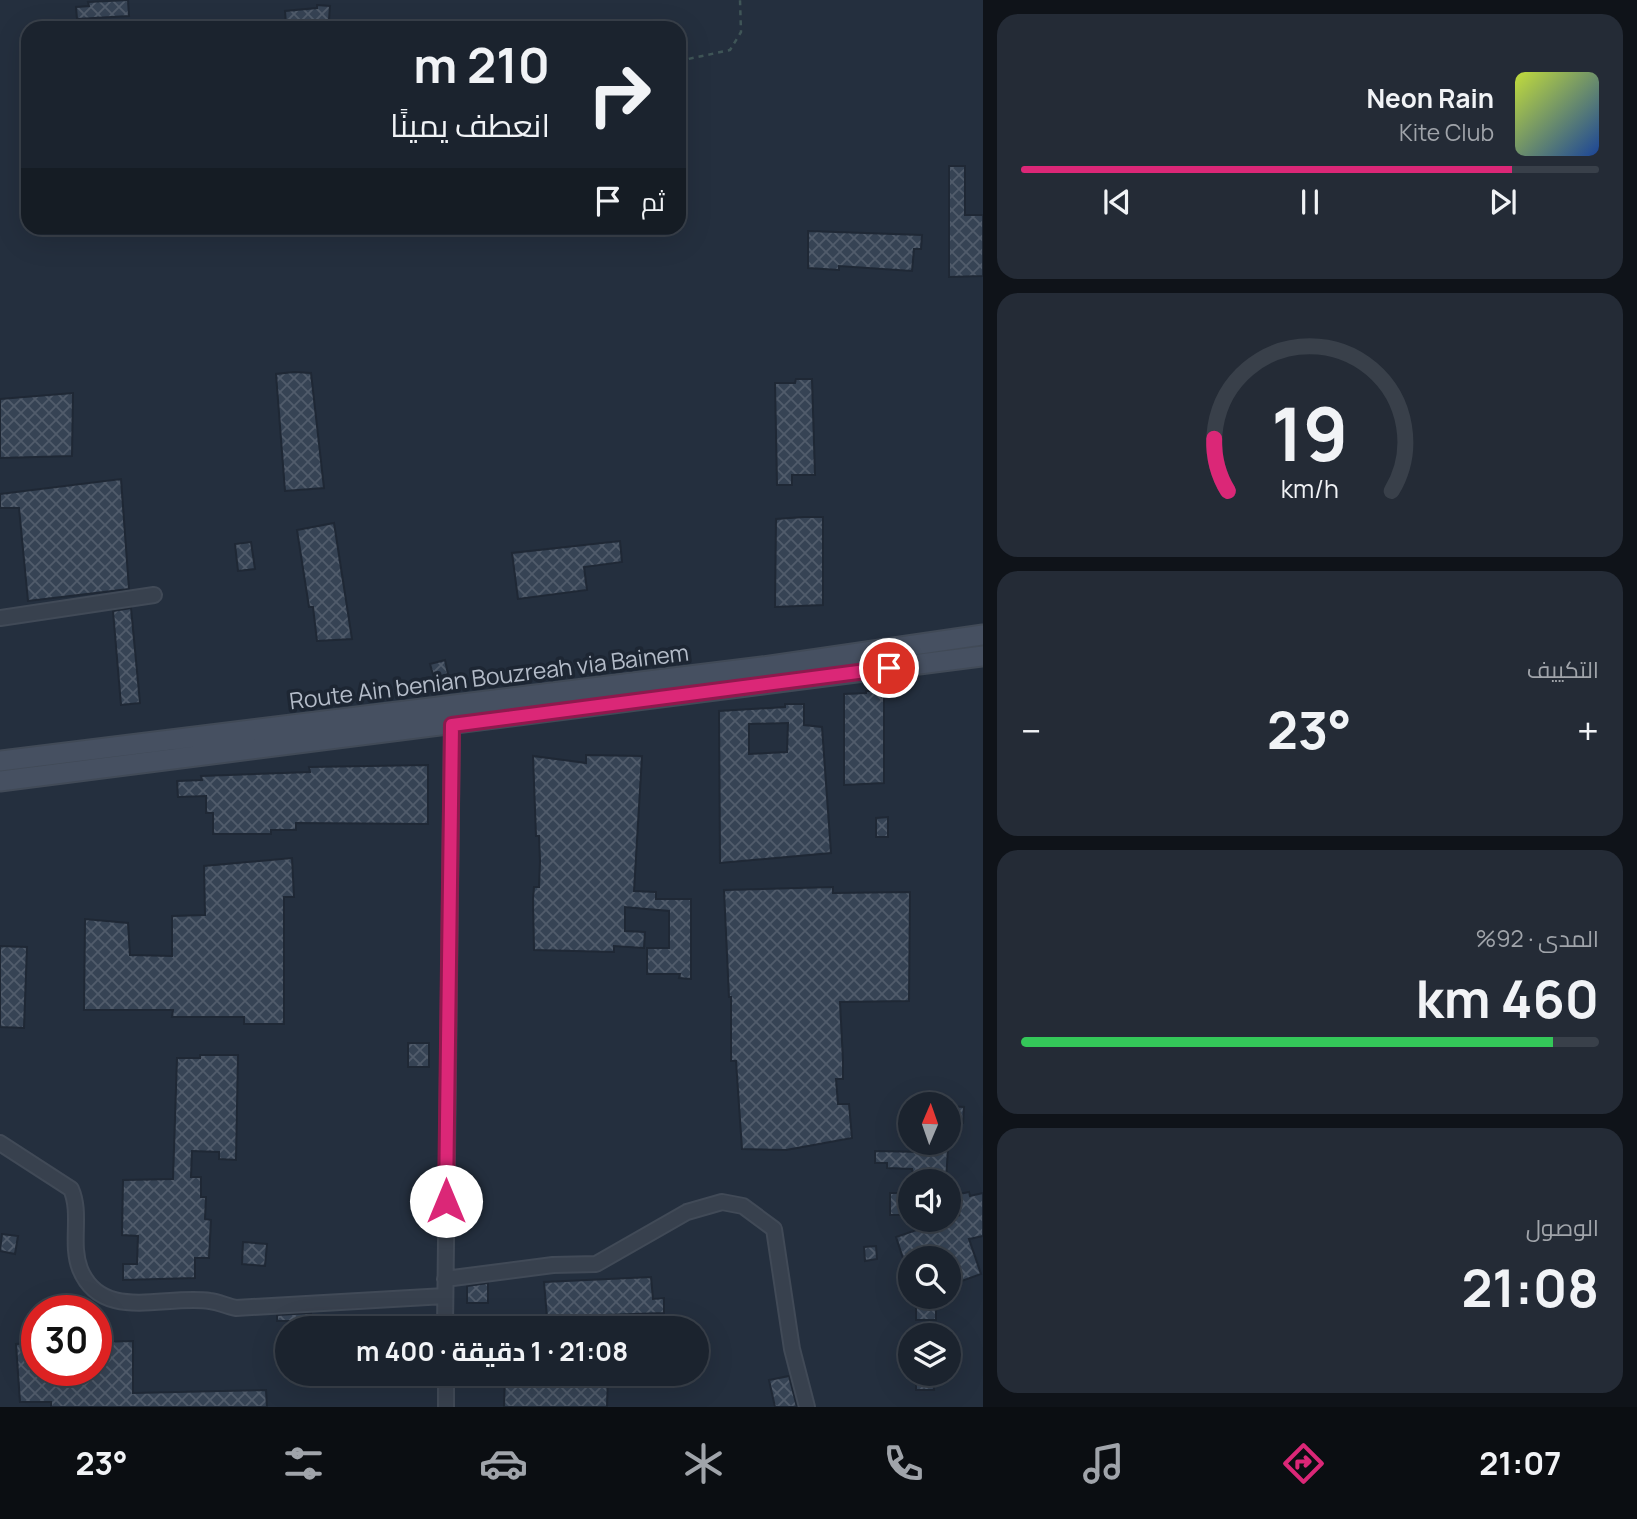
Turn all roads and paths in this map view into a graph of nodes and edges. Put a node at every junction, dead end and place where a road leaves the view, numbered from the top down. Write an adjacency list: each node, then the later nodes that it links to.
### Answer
1 (740, 0): 2 (path)
2 (686, 59)
3 (154, 595): 4 (street)
4 (0, 618)
5 (982, 635): 8 (main road, Route Ain benian Bouzreah via Bainem)
6 (982, 656): 7 (main road, Route Ain benian Bouzreah via Bainem)
7 (452, 725): 9 (main road, Route Ain benian Bouzreah via Bainem); 11 (street)
8 (0, 761)
9 (0, 780)
10 (0, 1143): 12 (street)
11 (445, 1279): 12 (street); 16 (street)
12 (445, 1296): 13 (street)
13 (445, 1316)
14 (446, 1386): 15 (street)
15 (446, 1407)
16 (807, 1407)

